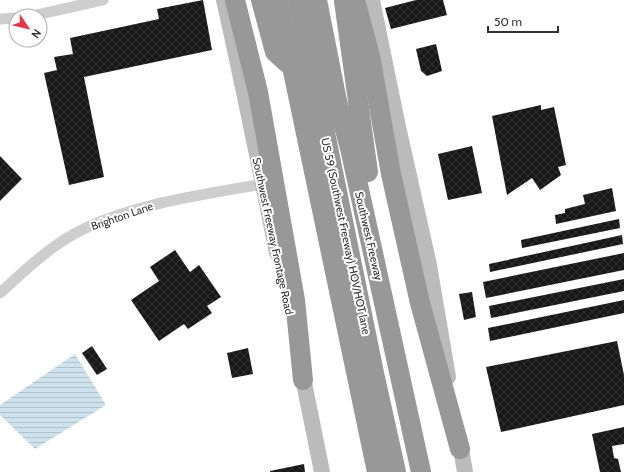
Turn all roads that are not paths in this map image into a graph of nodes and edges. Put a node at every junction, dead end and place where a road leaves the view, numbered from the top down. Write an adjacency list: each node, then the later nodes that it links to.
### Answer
1 (103, 0): 11 (street)
2 (224, 0): 13 (main road, Southwest Freeway Frontage Road)
3 (235, 0): 16 (highway)
4 (261, 0): 12 (highway)
5 (278, 0): 12 (highway)
6 (298, 0): 20 (highway, US 59 (Southwest Freeway) HOV/HOT lane)
7 (317, 0): 14 (highway, Southwest Freeway)
8 (344, 0): 14 (highway)
9 (355, 0): 17 (highway)
10 (372, 0): 17 (main road)
11 (48, 12)
12 (293, 69): 19 (highway)
13 (263, 184): 15 (street, Brighton Lane); 16 (main road, Southwest Freeway Frontage Road)
14 (362, 207): 21 (highway, Southwest Freeway)
15 (0, 293)
16 (303, 380): 18 (main road, Southwest Freeway Frontage Road)
17 (460, 448): 22 (main road)
18 (322, 472)
19 (377, 472)
20 (396, 472)
21 (420, 472)
22 (465, 472)

